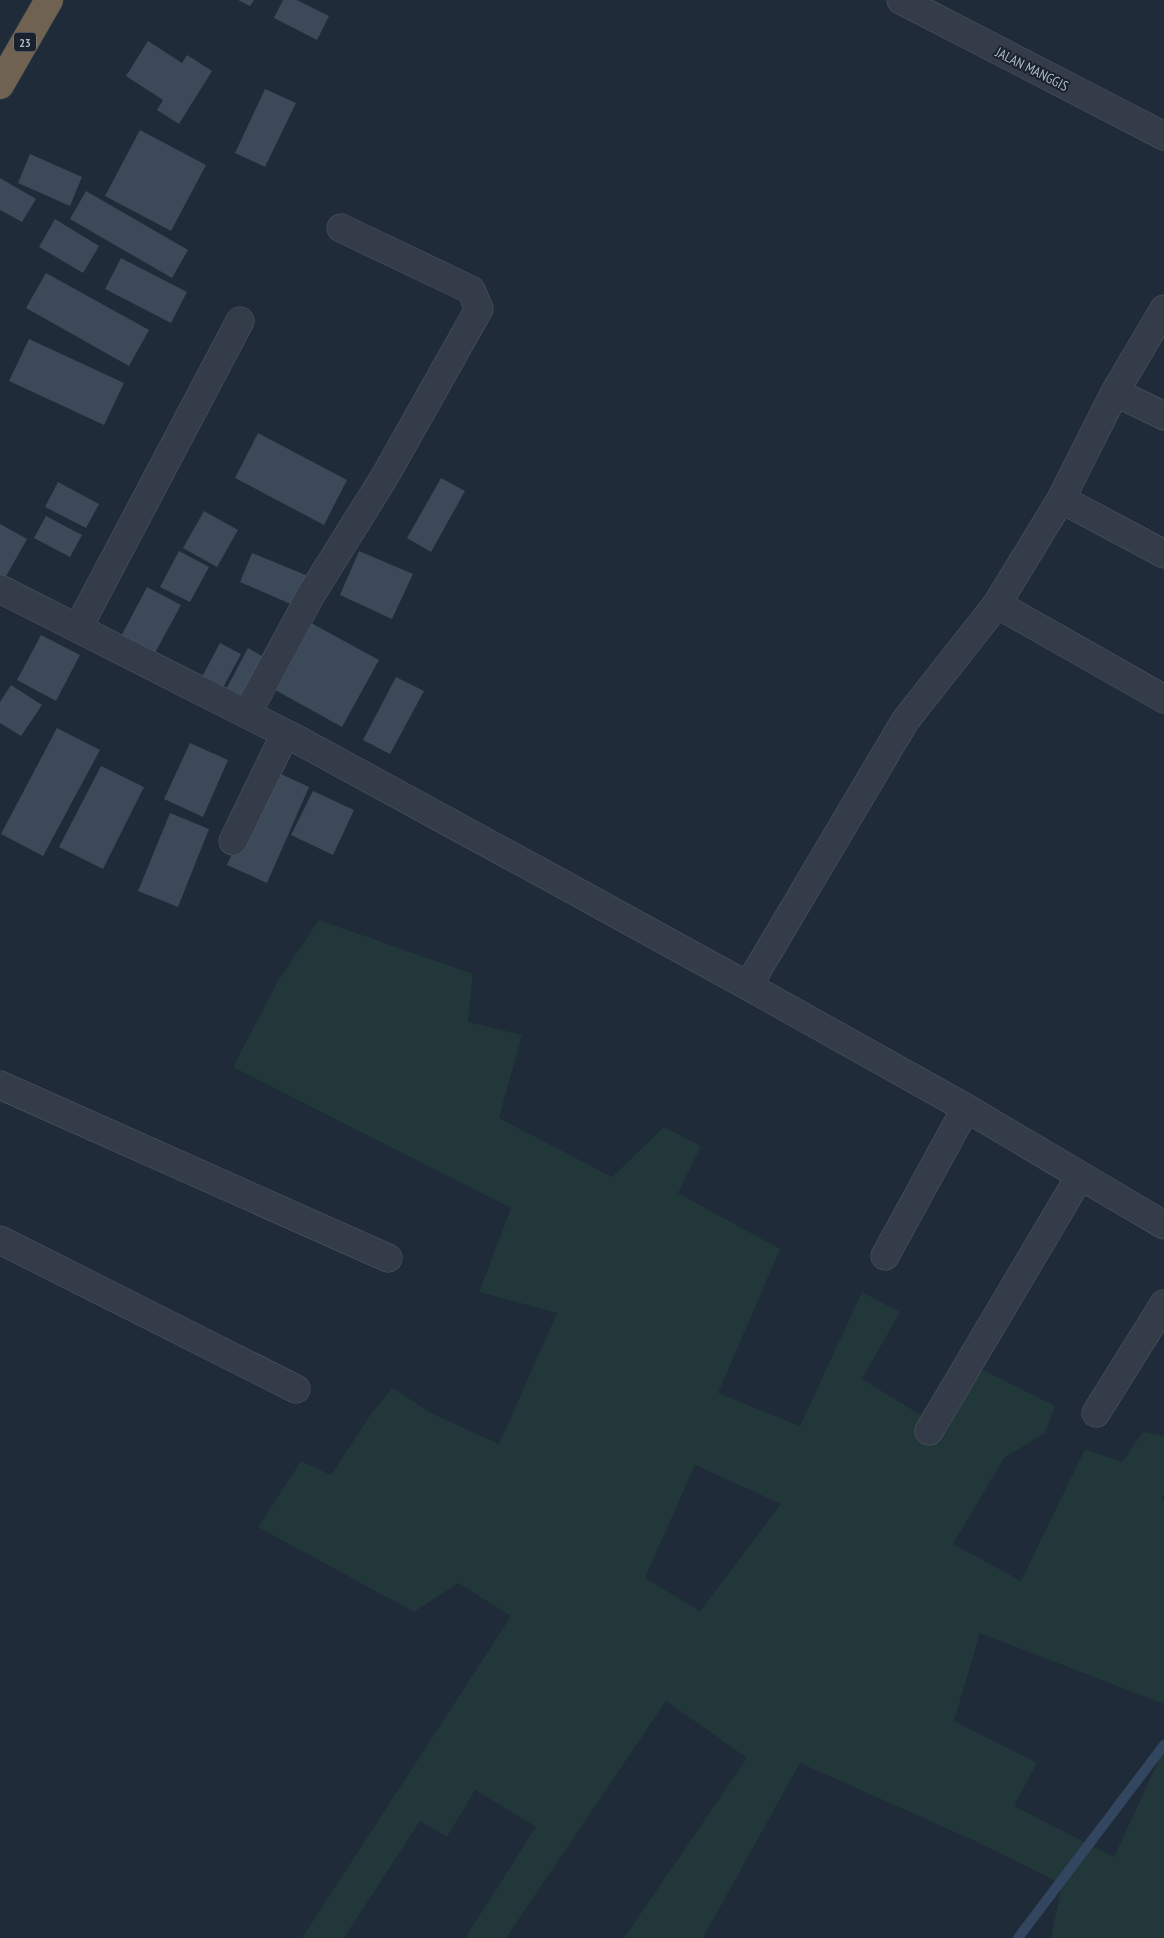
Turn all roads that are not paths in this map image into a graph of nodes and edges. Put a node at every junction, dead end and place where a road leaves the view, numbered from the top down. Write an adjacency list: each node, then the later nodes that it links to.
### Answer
1 (50, 0): 3 (highway, 23)
2 (901, 0): 4 (street, JALAN MANGGIS)
3 (0, 85)
4 (1164, 136)
5 (341, 228): 16 (street)
6 (1164, 308): 8 (street)
7 (240, 321): 14 (street)
8 (1115, 392): 9 (street); 10 (street)
9 (1164, 416)
10 (1061, 499): 11 (street); 13 (street)
11 (1164, 554)
12 (0, 589): 14 (street)
13 (997, 604): 15 (street); 19 (street)
14 (78, 628): 16 (street)
15 (1164, 699)
16 (247, 714): 17 (street)
17 (285, 734): 18 (street); 19 (street)
18 (233, 841)
19 (748, 986): 21 (street)
20 (0, 1084): 26 (street)
21 (966, 1108): 22 (street); 25 (street)
22 (1080, 1176): 23 (street); 30 (street)
23 (1164, 1225)
24 (0, 1240): 28 (street)
25 (885, 1256)
26 (388, 1258)
27 (1164, 1304): 29 (street)
28 (296, 1388)
29 (1096, 1414)
30 (929, 1431)

